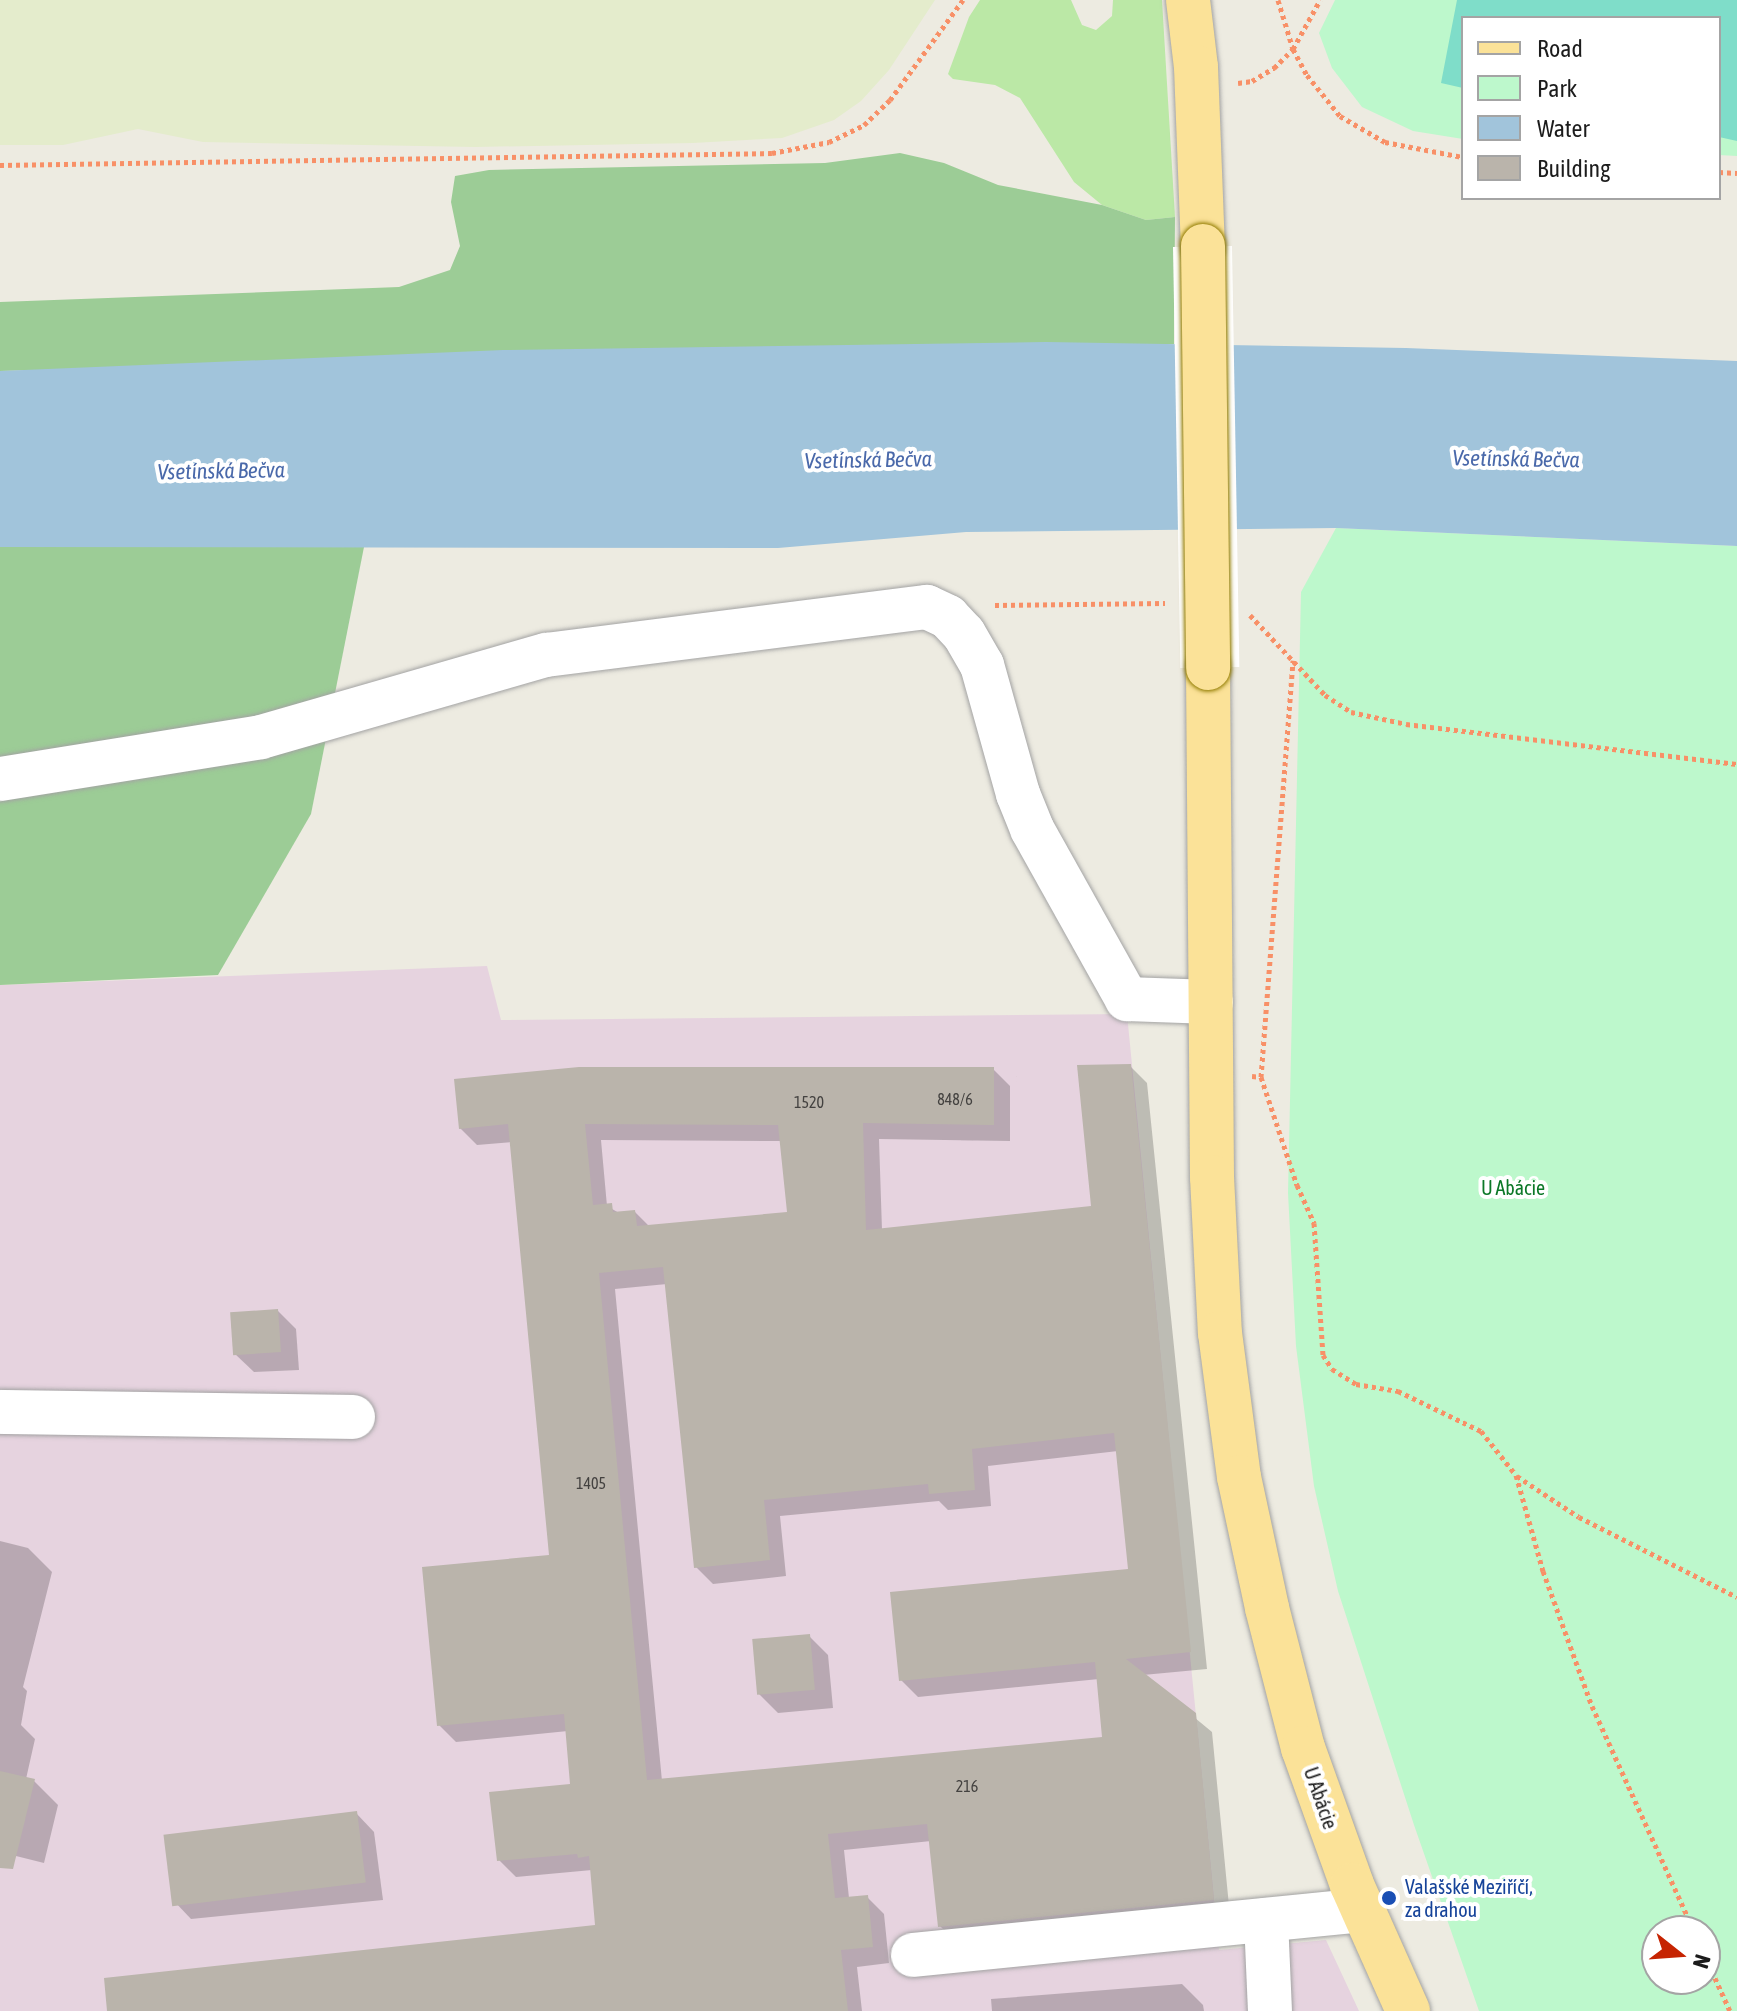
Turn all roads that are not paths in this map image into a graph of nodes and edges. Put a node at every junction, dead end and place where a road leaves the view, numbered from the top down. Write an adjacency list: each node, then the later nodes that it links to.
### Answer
1 (1188, 0): 3 (main road, U Abácie, bridge)
2 (0, 779): 3 (lane)
3 (1211, 1002): 6 (main road, U Abácie)
4 (0, 1412): 5 (lane)
5 (353, 1417)
6 (1363, 1910): 7 (lane); 10 (main road, U Abácie)
7 (1266, 1920): 8 (lane); 9 (lane)
8 (913, 1955)
9 (1270, 2011)
10 (1408, 2011)

